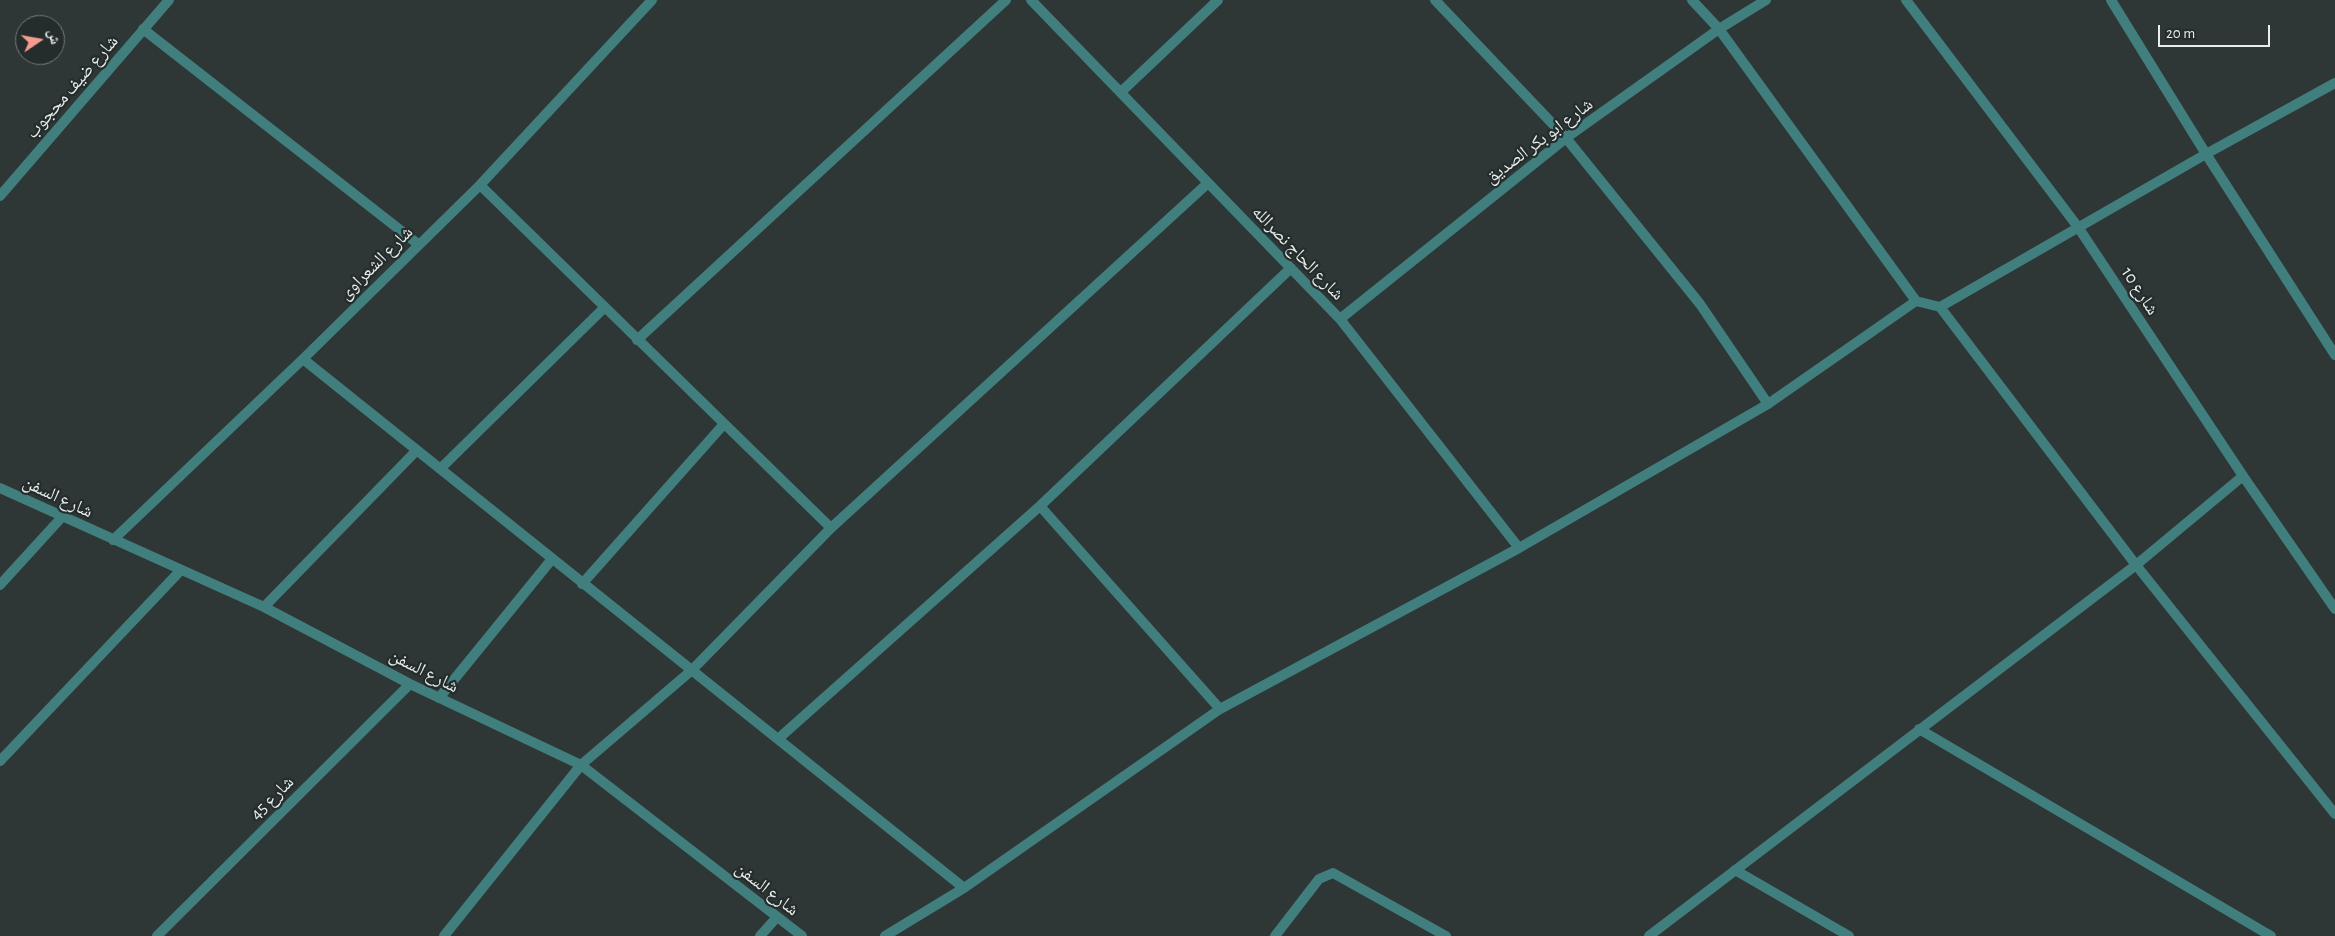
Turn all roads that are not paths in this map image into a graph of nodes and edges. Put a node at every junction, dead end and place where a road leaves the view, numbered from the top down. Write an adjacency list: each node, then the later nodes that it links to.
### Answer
1 (169, 0): 11 (street, شارع ضيف محجوب)
2 (652, 0): 18 (street, شارع الشعراوى)
3 (1006, 0): 27 (street)
4 (1218, 0): 14 (street)
5 (1435, 0): 15 (street)
6 (1692, 0): 12 (street)
7 (1766, 0): 12 (street, شارع ابو بكر الصديق)
8 (1906, 0): 20 (street, شارع 10)
9 (2111, 0): 16 (street)
10 (1035, 1): 14 (street, شارع الحاج نصرالله)
11 (143, 29): 19 (street, شارع ضيف محجوب); 21 (street)
12 (1719, 30): 15 (street, شارع ابو بكر الصديق); 23 (street)
13 (2335, 83): 16 (street)
14 (1121, 92): 17 (street, شارع الحاج نصرالله)
15 (1566, 138): 26 (street, شارع ابو بكر الصديق); 30 (street)
16 (2206, 154): 20 (street); 28 (street)
17 (1208, 182): 22 (street, شارع الحاج نصرالله); 38 (street)
18 (480, 185): 21 (street, شارع الشعراوى); 25 (street)
19 (0, 196)
20 (2078, 227): 24 (street); 34 (street, شارع 10)
21 (418, 244): 29 (street, شارع الشعراوى)
22 (1291, 268): 26 (street, شارع الحاج نصرالله); 36 (street)
23 (1916, 301): 24 (street); 30 (street)
24 (1940, 306): 42 (street)
25 (604, 308): 27 (street); 33 (street)
26 (1340, 319): 40 (street, شارع الحاج نصرالله)
27 (637, 340): 31 (street)
28 (2335, 355)
29 (303, 359): 32 (street); 39 (street, شارع الشعراوى)
30 (1768, 404): 40 (street)
31 (724, 424): 38 (street); 44 (street)
32 (417, 450): 33 (street); 46 (street)
33 (440, 469): 41 (street)
34 (2243, 476): 42 (street); 47 (street, شارع 10)
35 (0, 488): 37 (street, شارع السفن)
36 (1040, 506): 51 (street); 53 (street)
37 (62, 517): 39 (street, شارع السفن); 45 (street)
38 (831, 528): 48 (street)
39 (113, 540): 43 (street, شارع السفن)
40 (1519, 548): 51 (street)
41 (552, 559): 44 (street); 50 (street)
42 (2136, 565): 52 (street); 56 (street)
43 (181, 570): 46 (street, شارع السفن); 54 (street)
44 (582, 584): 48 (street)
45 (0, 585)
46 (264, 607): 49 (street, شارع السفن)
47 (2335, 609)
48 (692, 670): 53 (street); 55 (street)
49 (410, 684): 50 (street, شارع السفن); 60 (street, شارع 45)
50 (439, 698): 55 (street, شارع السفن)
51 (1220, 709): 58 (street)
52 (1919, 729): 57 (street); 69 (street)
53 (778, 739): 58 (street)
54 (0, 761)
55 (580, 765): 59 (street, شارع السفن); 61 (street)
56 (2335, 814)
57 (1735, 870): 67 (street); 68 (street)
58 (964, 888): 64 (street)
59 (778, 917): 62 (street); 63 (street, شارع السفن)
60 (157, 936)
61 (444, 936)
62 (760, 936)
63 (802, 936)
64 (885, 936)
65 (1275, 936): 66 (street)
66 (1446, 936)
67 (1649, 936)
68 (1849, 936)
69 (2271, 936)

